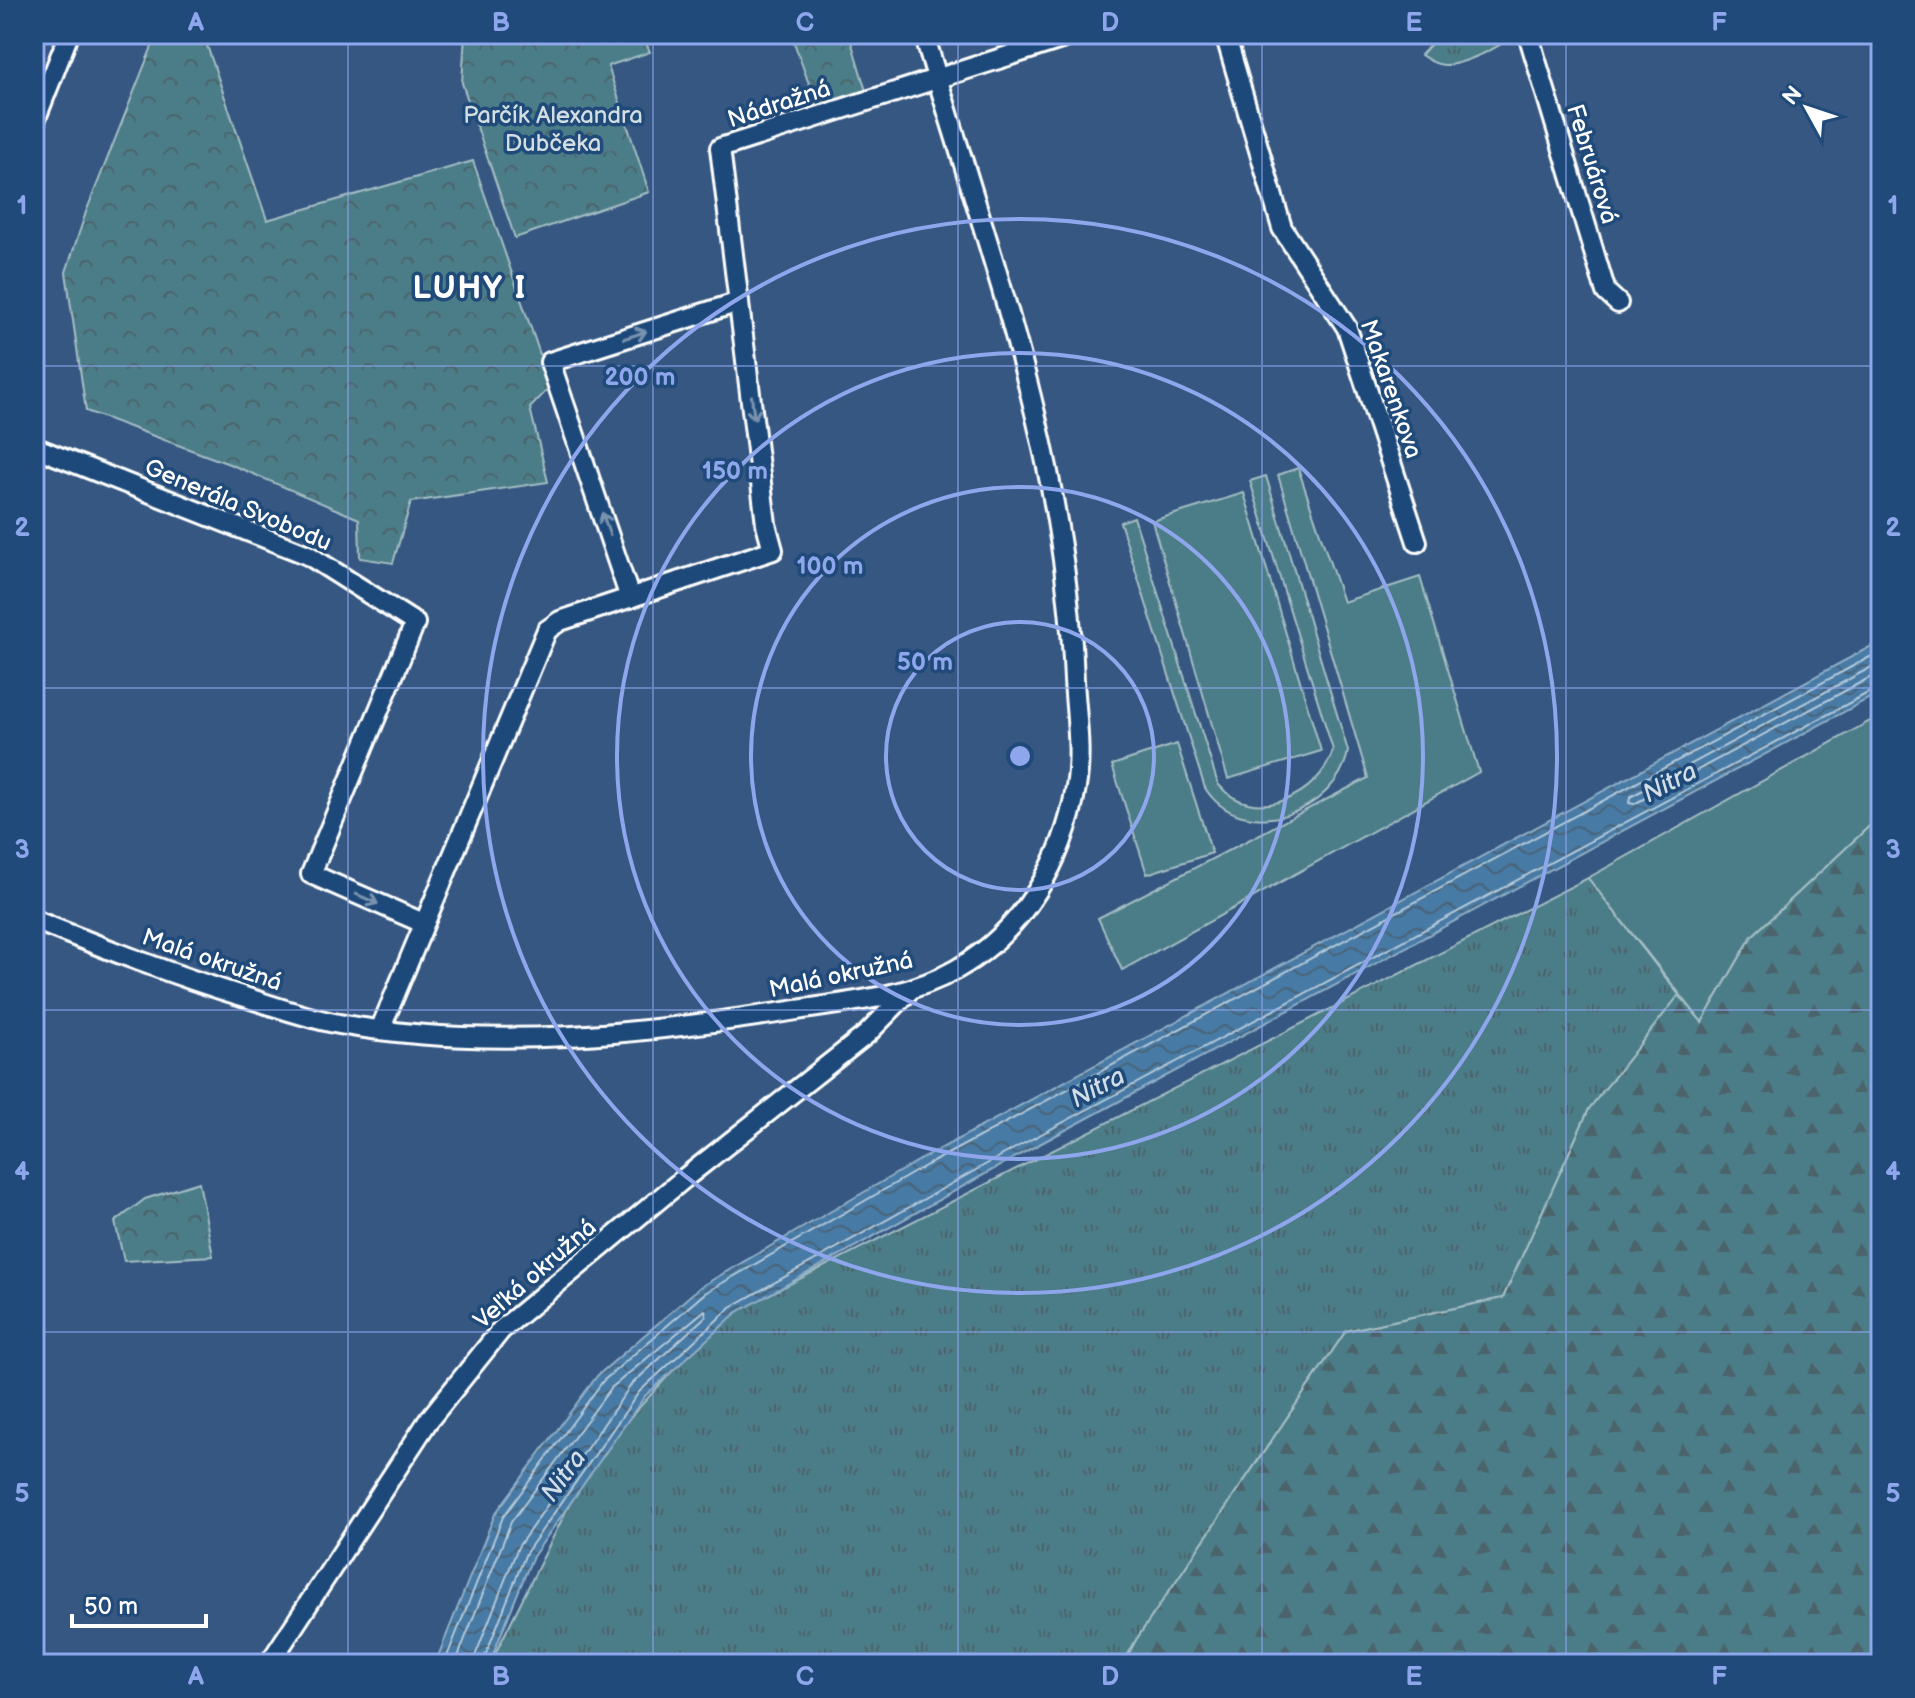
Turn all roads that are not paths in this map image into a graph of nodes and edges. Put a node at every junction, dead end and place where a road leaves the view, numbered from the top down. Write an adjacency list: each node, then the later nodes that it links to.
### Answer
1 (69, 34): 7 (street)
2 (924, 34): 6 (street)
3 (1077, 34): 6 (street)
4 (1225, 34): 11 (street, Makarenkova)
5 (1528, 34): 9 (street, Februárová)
6 (936, 79): 8 (street, Nádražná); 15 (street, Malá okružná)
7 (34, 123)
8 (739, 302): 12 (street, Nádražná, one-way to 12); 12 (street, one-way to 8)
9 (1618, 303)
10 (34, 447): 14 (street, Generála Svobodu, one-way to 14)
11 (1417, 542)
12 (630, 598): 14 (street)
13 (34, 920): 16 (street, Malá okružná)
14 (423, 923): 16 (street)
15 (910, 990): 16 (street, Malá okružná); 17 (street, Veľká okružná)
16 (380, 1030)
17 (269, 1664)

